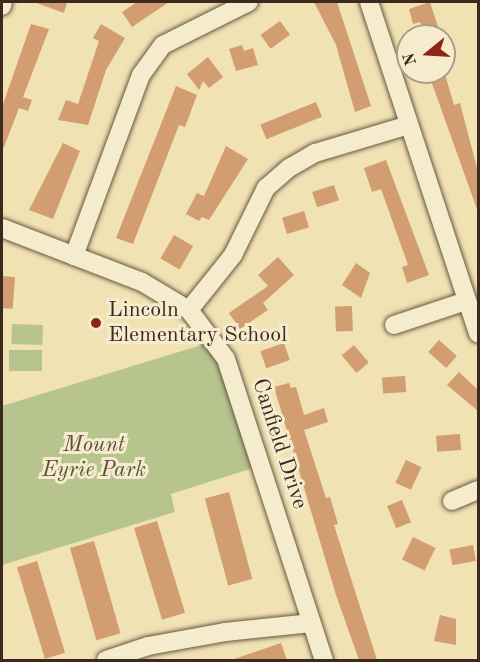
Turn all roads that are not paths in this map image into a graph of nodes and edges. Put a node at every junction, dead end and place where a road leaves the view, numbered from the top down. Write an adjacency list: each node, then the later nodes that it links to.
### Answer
1 (3, 2): 4 (street)
2 (249, 2): 7 (street)
3 (369, 2): 5 (street)
4 (2, 6)
5 (409, 125): 8 (street); 9 (street)
6 (2, 228): 7 (street, Canfield Drive)
7 (74, 256): 9 (street, Canfield Drive)
8 (466, 301): 10 (street); 11 (street)
9 (189, 310): 14 (street, Canfield Drive)
10 (394, 325)
11 (478, 334)
12 (478, 490): 13 (street)
13 (452, 501)
14 (312, 623): 15 (street); 16 (street, Canfield Drive)
15 (106, 660)
16 (324, 660)

